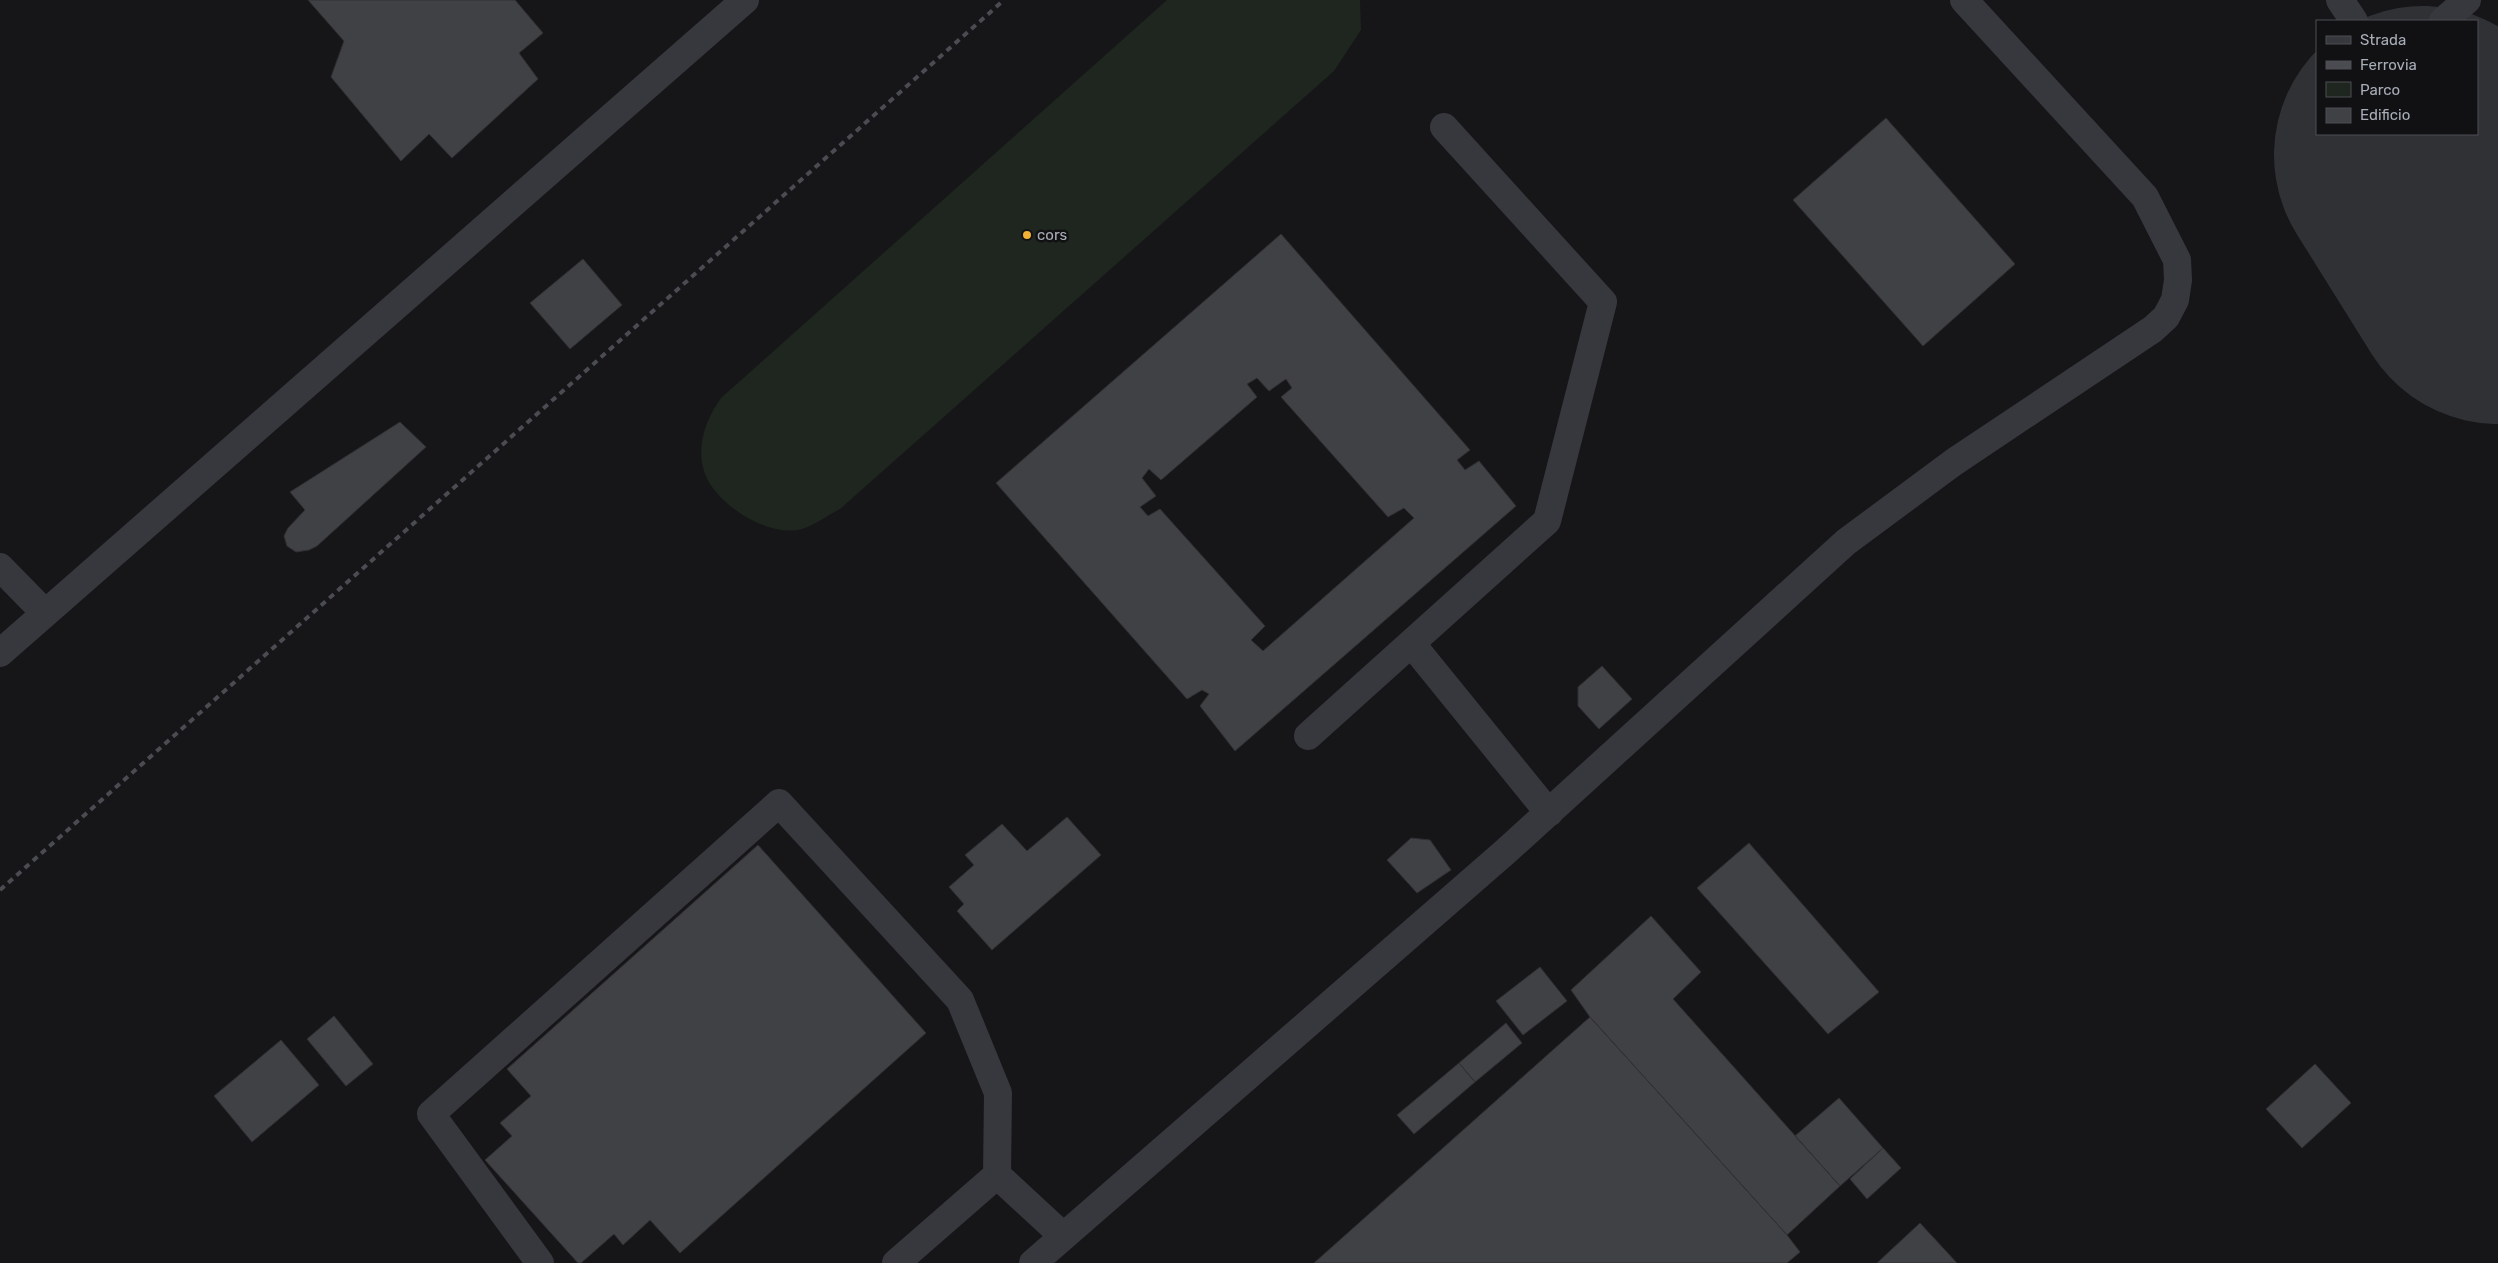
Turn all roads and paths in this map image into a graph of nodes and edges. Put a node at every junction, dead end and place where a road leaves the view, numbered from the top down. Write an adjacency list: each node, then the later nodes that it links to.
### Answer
1 (746, 0): 9 (lane)
2 (1964, 0): 13 (lane)
3 (2340, 0): 5 (lane)
4 (2467, 0): 6 (lane)
5 (2353, 20)
6 (2444, 20)
7 (1444, 128): 10 (lane)
8 (0, 567): 9 (lane)
9 (45, 613): 11 (lane)
10 (1411, 644): 12 (lane); 13 (lane)
11 (0, 653)
12 (1308, 736)
13 (1549, 813): 15 (lane)
14 (997, 1175): 15 (lane); 16 (lane); 17 (lane)
15 (1064, 1236): 18 (lane)
16 (540, 1263)
17 (896, 1263)
18 (1033, 1263)

